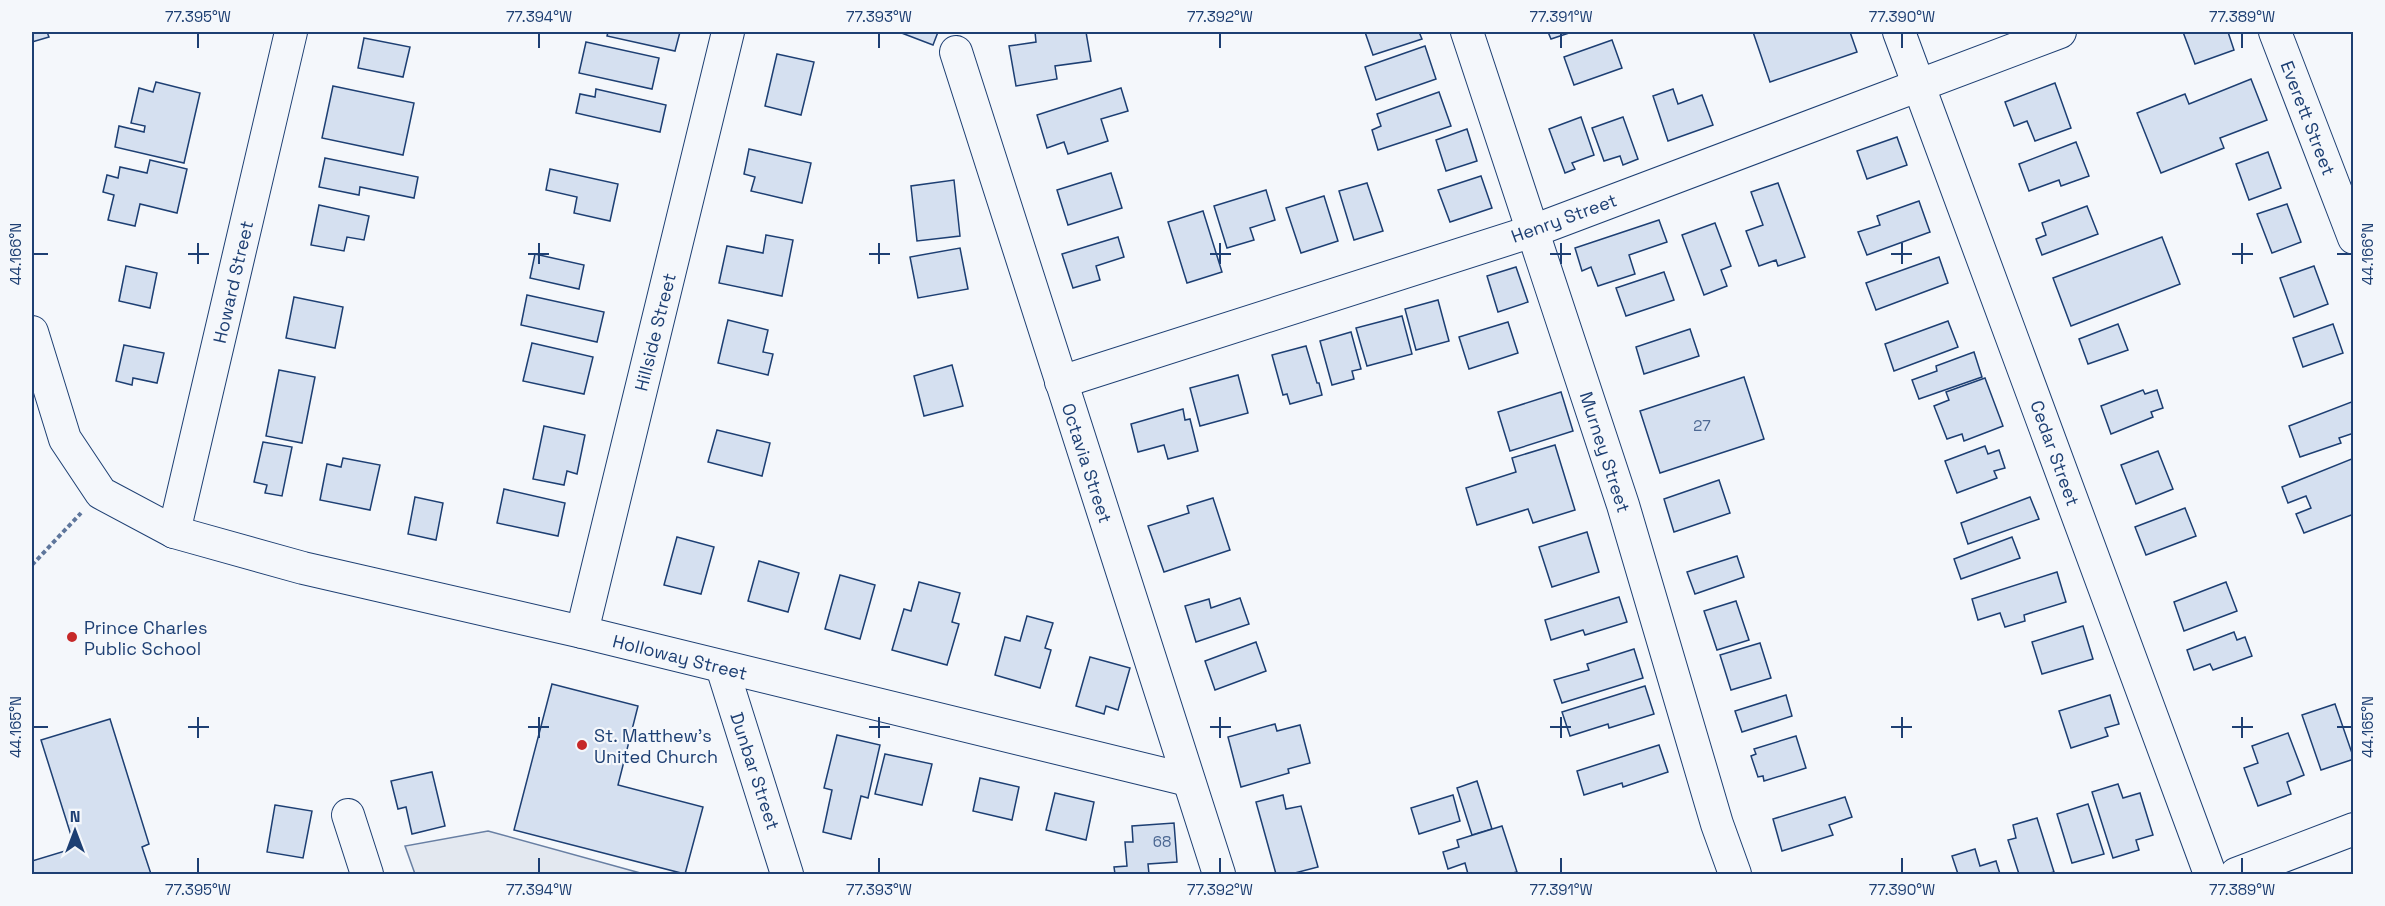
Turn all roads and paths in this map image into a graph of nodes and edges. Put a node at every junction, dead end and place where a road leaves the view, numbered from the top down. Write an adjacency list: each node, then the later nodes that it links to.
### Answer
1 (291, 32): 14 (street, Howard Street)
2 (728, 32): 16 (street, Hillside Street)
3 (1467, 32): 9 (street, Murney Street)
4 (1899, 32): 8 (street, Cedar Street)
5 (2060, 32): 8 (street, Henry Street)
6 (2275, 32): 10 (street, Everett Street)
7 (956, 52): 12 (street, Octavia Street)
8 (1919, 85): 9 (street, Henry Street); 25 (street, Cedar Street)
9 (1533, 231): 12 (street, Henry Street); 24 (street, Murney Street)
10 (2354, 238)
11 (32, 332): 13 (street)
12 (1061, 382): 18 (street, Octavia Street)
13 (101, 493): 14 (street, Holloway Street); 15 (path)
14 (174, 532): 16 (street, Holloway Street)
15 (32, 565)
16 (582, 632): 17 (street, Holloway Street)
17 (722, 667): 18 (street, Holloway Street); 22 (street, Dunbar Street)
18 (1188, 780): 23 (street, Octavia Street)
19 (348, 815): 21 (street)
20 (2354, 829): 26 (street)
21 (367, 874)
22 (788, 874)
23 (1219, 874)
24 (1736, 874)
25 (2210, 874)
26 (2236, 874)

